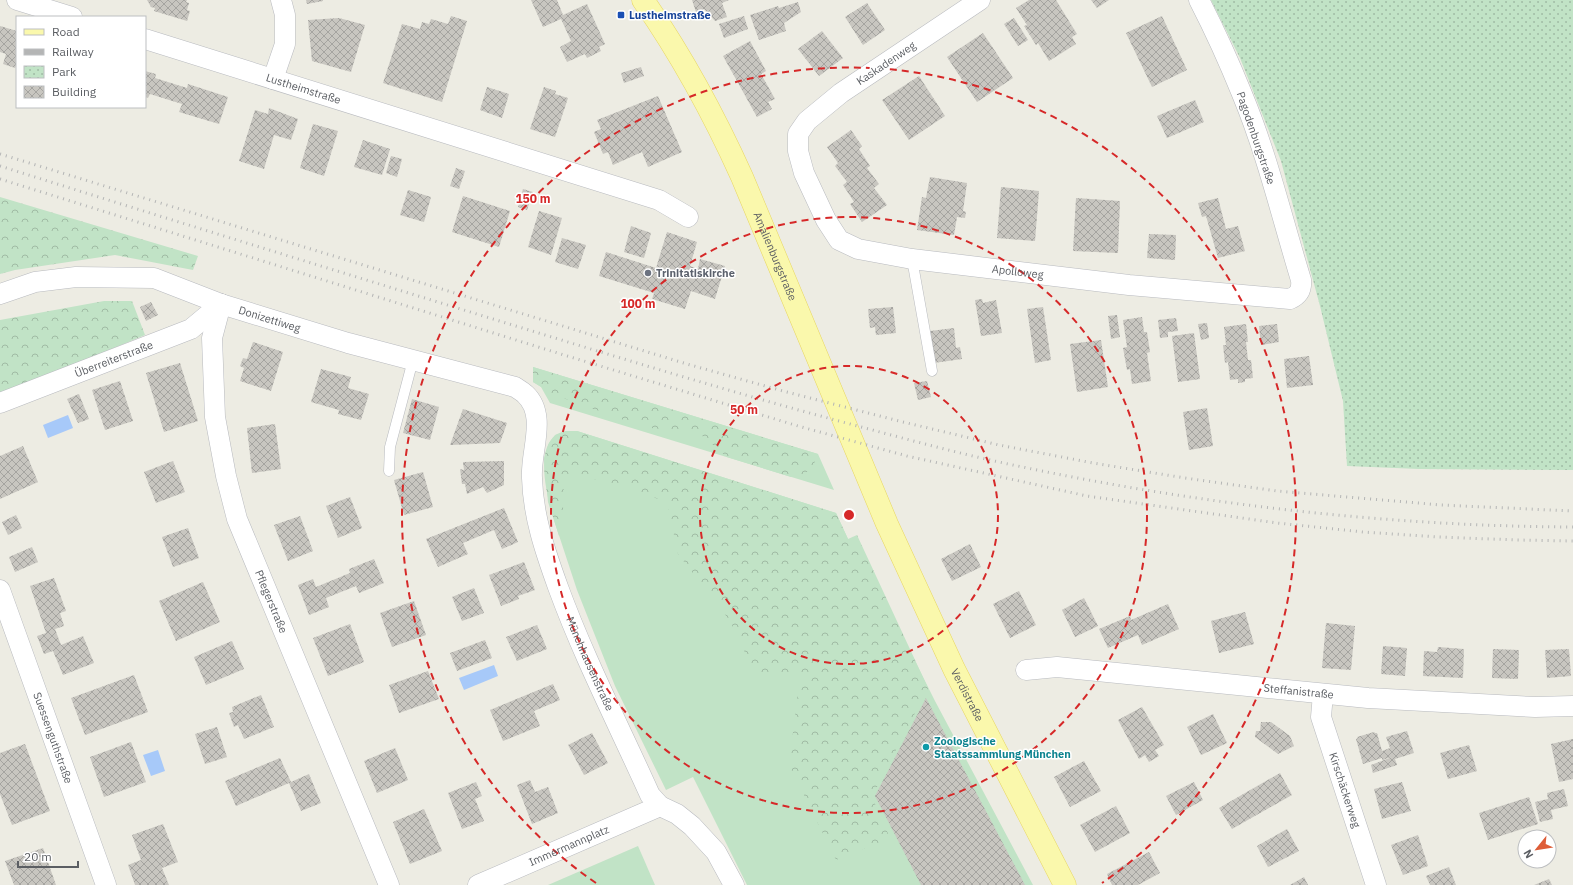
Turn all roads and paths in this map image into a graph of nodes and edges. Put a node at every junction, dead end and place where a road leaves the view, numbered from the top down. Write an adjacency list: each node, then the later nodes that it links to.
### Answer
1 (17, 0): 6 (street)
2 (281, 0): 8 (street)
3 (643, 0): 20 (main road, Amalienburgstraße)
4 (980, 0): 9 (street, Kaskadenweg)
5 (1199, 0): 12 (street, Pagodenburgstraße)
6 (69, 16)
7 (146, 39): 8 (street, Lustheimstraße)
8 (273, 79): 10 (street, Lustheimstraße)
9 (798, 134): 11 (street, Apolloweg)
10 (688, 217)
11 (912, 259): 12 (street, Apolloweg); 16 (lane)
12 (1301, 280)
13 (0, 294): 14 (street, Donizettiweg)
14 (221, 304): 15 (street, Donizettiweg); 17 (street, Überreiterstraße); 27 (street, Pflegerstraße)
15 (413, 360): 18 (street, Donizettiweg); 19 (lane)
16 (932, 371)
17 (0, 403)
18 (533, 404): 25 (street, Münchhausenstraße)
19 (389, 471)
20 (887, 524): 30 (main road, Verdistraße)
21 (0, 590): 26 (street, Suessenguthstraße)
22 (1026, 670): 23 (street, Steffanistraße)
23 (1323, 694): 24 (street, Steffanistraße); 31 (street, Kirschäckerweg)
24 (1573, 706)
25 (660, 806): 28 (street, Immermannplatz); 29 (street, Münchhausenstraße)
26 (106, 885)
27 (390, 885)
28 (478, 885)
29 (734, 885)
30 (1065, 885)
31 (1376, 885)

